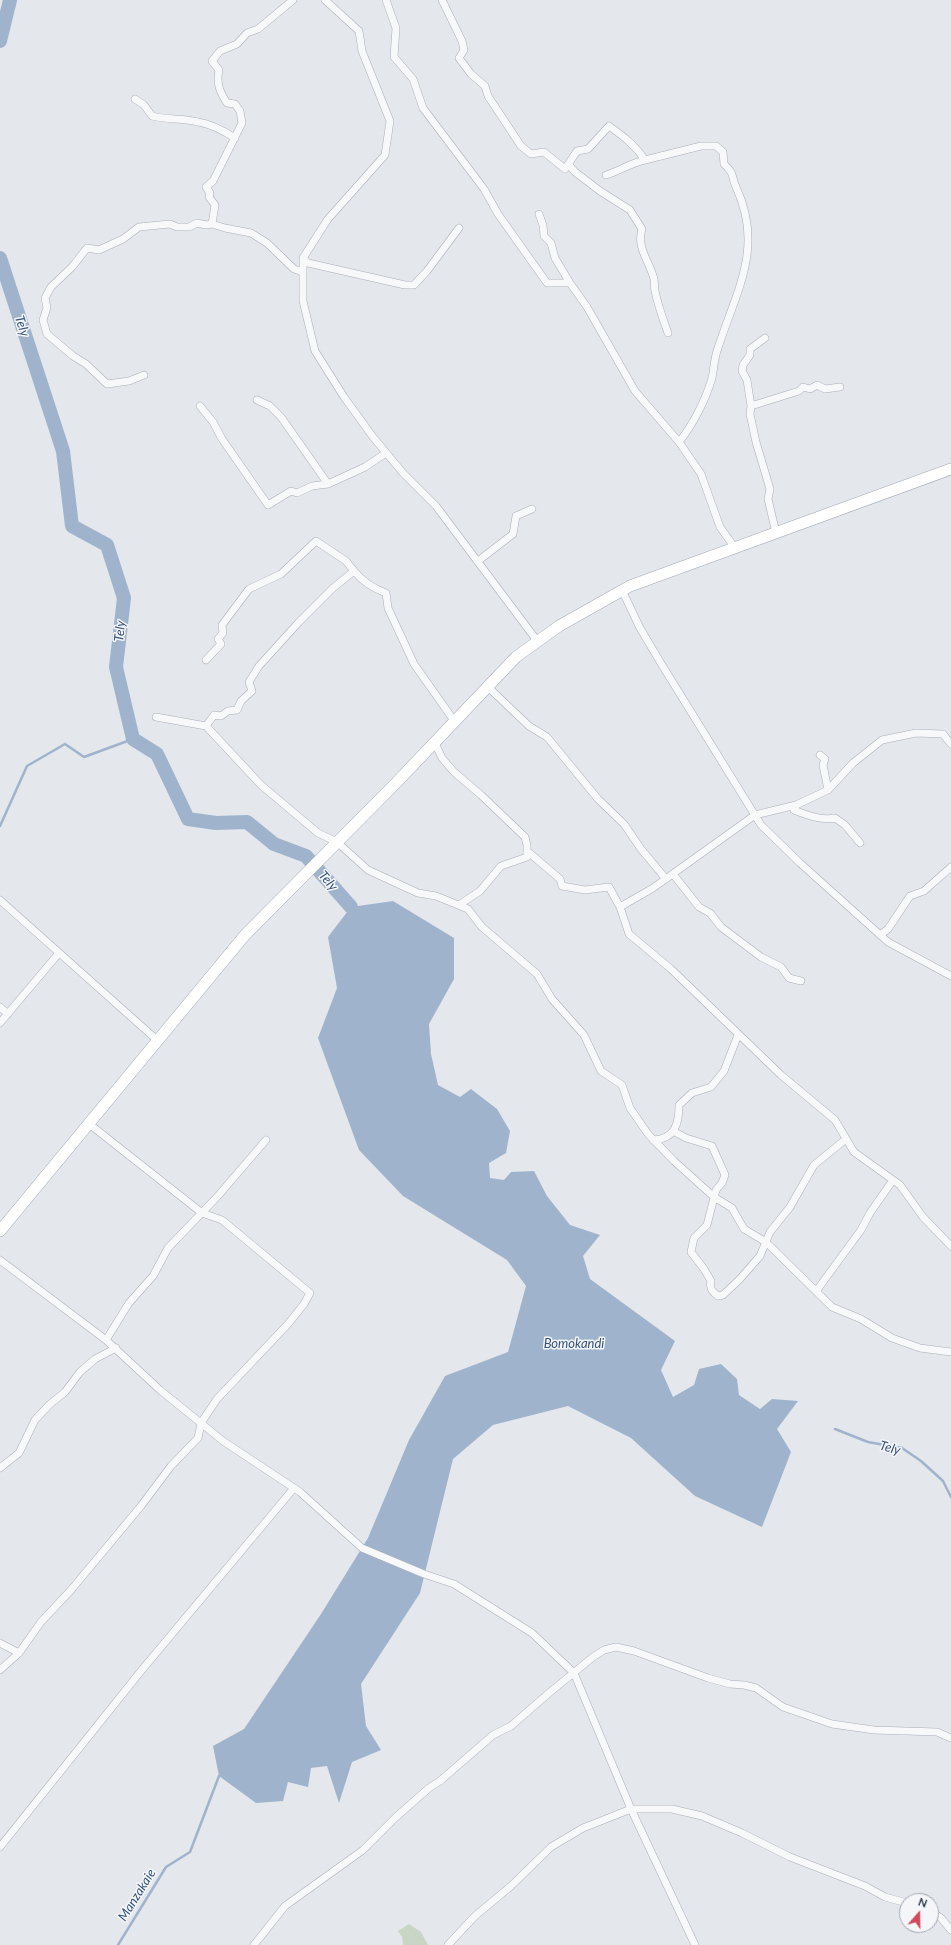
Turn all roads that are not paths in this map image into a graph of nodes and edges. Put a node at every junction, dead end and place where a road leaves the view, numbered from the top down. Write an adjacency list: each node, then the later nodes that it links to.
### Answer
1 (293, 0): 6 (street)
2 (325, 0): 13 (street)
3 (386, 0): 15 (street)
4 (442, 0): 8 (street)
5 (135, 100): 6 (street)
6 (234, 138): 11 (street)
7 (644, 160): 8 (street); 9 (street); 23 (street)
8 (569, 165): 16 (street)
9 (606, 175)
10 (539, 214): 15 (street)
11 (212, 224): 14 (street); 18 (street)
12 (458, 228): 13 (street)
13 (303, 258): 14 (street)
14 (303, 272): 24 (street)
15 (570, 283): 23 (street)
16 (668, 333)
17 (765, 338): 22 (street)
18 (144, 375)
19 (840, 387): 22 (street)
20 (257, 400): 26 (street)
21 (200, 406): 26 (street)
22 (751, 406): 28 (street)
23 (679, 442): 29 (street)
24 (386, 453): 26 (street); 30 (street)
25 (951, 469): 28 (main road)
26 (328, 484)
27 (532, 510): 30 (street)
28 (776, 533): 29 (main road)
29 (735, 548): 32 (main road)
30 (478, 561): 33 (street)
31 (354, 571): 34 (street); 37 (street); 38 (street)
32 (622, 590): 33 (main road); 44 (street)
33 (538, 642): 35 (main road)
34 (206, 660)
35 (488, 687): 37 (main road); 50 (street)
36 (156, 717): 38 (street)
37 (455, 722): 39 (main road)
38 (206, 726): 45 (street)
39 (435, 743): 45 (main road); 47 (street)
40 (951, 744): 42 (street)
41 (820, 755): 42 (street)
42 (828, 790): 43 (street)
43 (796, 805): 44 (street); 46 (street)
44 (755, 815): 49 (street); 56 (street)
45 (337, 842): 54 (street); 64 (main road)
46 (860, 843)
47 (527, 851): 54 (street); 55 (street)
48 (951, 867): 51 (street)
49 (672, 874): 50 (street); 59 (street)
50 (666, 879): 55 (street)
51 (910, 896): 53 (street); 56 (street)
52 (0, 900): 57 (street)
53 (919, 900)
54 (459, 906): 69 (street)
55 (620, 907): 63 (street)
56 (880, 935): 58 (street)
57 (59, 953): 61 (street); 64 (street)
58 (951, 976)
59 (801, 981)
60 (0, 1008): 61 (street)
61 (8, 1014): 62 (street)
62 (0, 1023)
63 (738, 1035): 66 (street); 67 (street)
64 (157, 1040): 65 (main road)
65 (88, 1123): 72 (street); 73 (main road)
66 (673, 1131): 69 (street); 71 (street)
67 (846, 1139): 70 (street); 74 (street)
68 (266, 1140): 72 (street)
69 (653, 1140): 71 (street)
70 (893, 1180): 75 (street); 77 (street)
71 (714, 1197): 74 (street); 74 (street)
72 (202, 1213): 78 (street); 81 (street)
73 (0, 1231)
74 (766, 1242): 77 (street)
75 (951, 1246)
76 (0, 1260): 78 (street)
77 (817, 1290): 80 (street)
78 (106, 1340): 79 (street)
79 (116, 1348): 81 (street); 82 (street)
80 (951, 1352)
81 (201, 1423): 83 (street); 85 (street)
82 (0, 1468)
83 (294, 1488): 87 (street); 90 (street)
84 (0, 1643): 85 (street)
85 (19, 1653): 86 (street)
86 (0, 1670)
87 (574, 1673): 88 (street); 89 (street); 94 (street)
88 (951, 1738)
89 (631, 1809): 91 (street); 95 (street); 96 (street)
90 (0, 1847)
91 (899, 1901)
92 (939, 1917): 93 (street)
93 (951, 1930)
94 (254, 1945)
95 (448, 1945)
96 (695, 1945)

